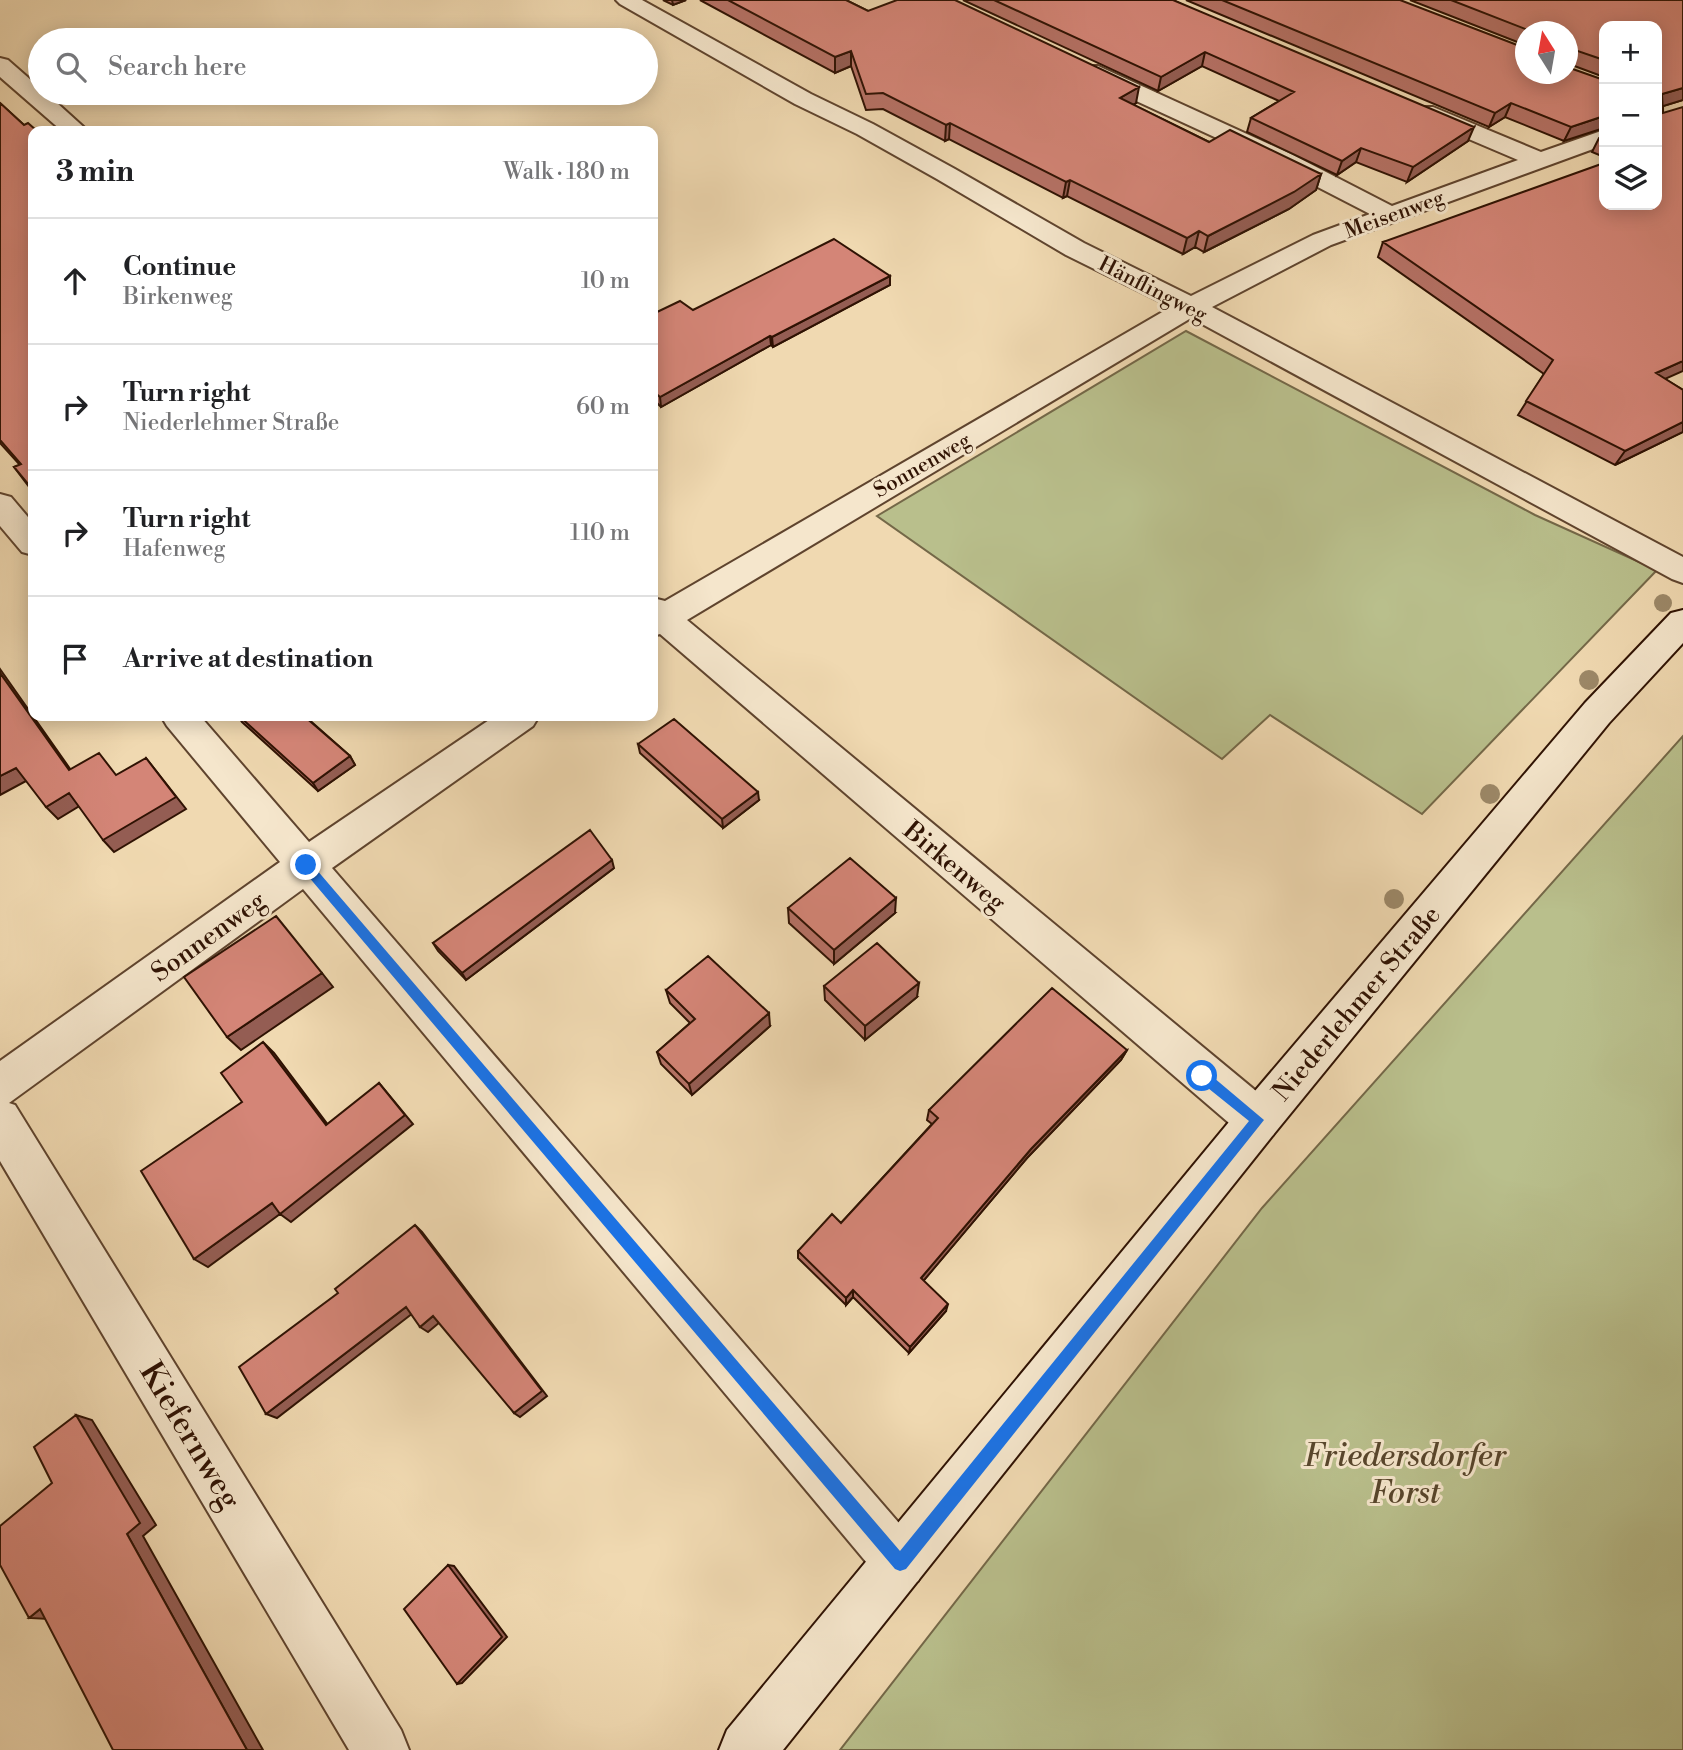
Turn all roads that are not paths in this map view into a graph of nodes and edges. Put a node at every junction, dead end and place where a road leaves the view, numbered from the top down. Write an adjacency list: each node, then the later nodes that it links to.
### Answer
1 (628, 0): 11 (street, Hänflingweg)
2 (1068, 60): 10 (street)
3 (0, 65): 4 (street)
4 (28, 89)
5 (1400, 102): 9 (street)
6 (46, 105): 7 (street)
7 (70, 126)
8 (1599, 139): 9 (street, Meisenweg)
9 (1539, 160): 10 (street, Meisenweg)
10 (1391, 215): 11 (street, Meisenweg)
11 (1191, 307): 14 (street, Hänflingweg); 15 (street, Sonnenweg)
12 (0, 505): 13 (street)
13 (28, 538)
14 (1683, 570)
15 (658, 616)
16 (658, 619): 23 (street, Birkenweg)
17 (1683, 622): 23 (street, Niederlehmer Straße)
18 (183, 721): 20 (street)
19 (514, 721): 20 (street, Sonnenweg)
20 (306, 865): 21 (street, Sonnenweg); 24 (street)
21 (0, 1086)
22 (0, 1120): 25 (street, Kiefernweg)
23 (1258, 1120): 24 (street, Niederlehmer Straße)
24 (900, 1563): 26 (street, Niederlehmer Straße)
25 (381, 1750)
26 (747, 1750)

